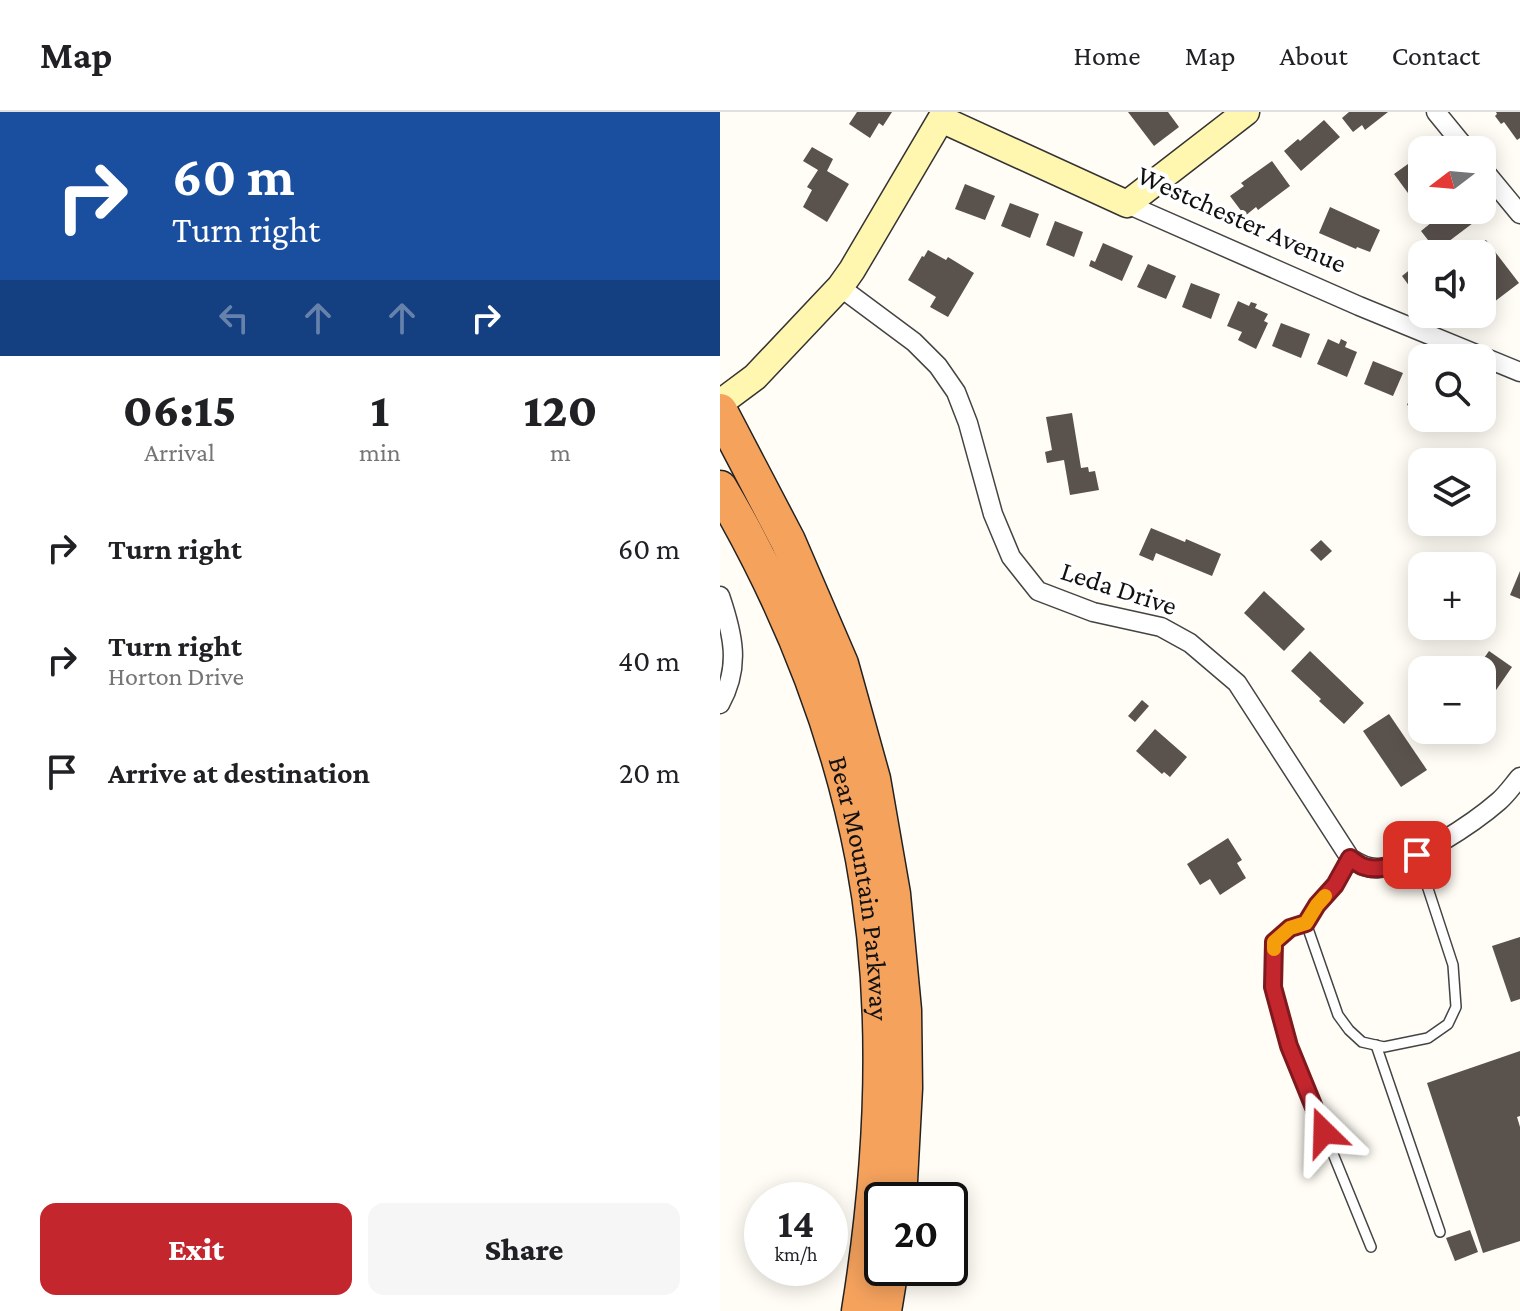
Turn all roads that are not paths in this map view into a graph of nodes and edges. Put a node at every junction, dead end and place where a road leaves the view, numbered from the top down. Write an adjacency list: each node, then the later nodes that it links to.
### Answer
1 (1246, 112): 6 (street)
2 (1436, 112): 4 (street)
3 (943, 116): 6 (street, Westchester Avenue); 8 (street)
4 (1456, 136)
5 (1496, 185): 7 (street)
6 (1127, 204): 9 (street, Westchester Avenue)
7 (1520, 214)
8 (840, 287): 10 (street); 17 (street, Leda Drive)
9 (1520, 372)
10 (720, 403)
11 (720, 411): 20 (highway, Bear Mountain Parkway)
12 (720, 488): 24 (highway, Bear Mountain Parkway)
13 (720, 596): 14 (street)
14 (720, 704)
15 (1520, 777): 16 (street)
16 (1417, 855): 17 (street); 19 (lane)
17 (1350, 858): 18 (lane)
18 (1306, 923): 19 (lane); 22 (lane)
19 (1376, 1045): 21 (lane)
20 (900, 1182)
21 (1440, 1232)
22 (1371, 1247)
23 (888, 1286): 25 (highway)
24 (859, 1311)
25 (884, 1311)

